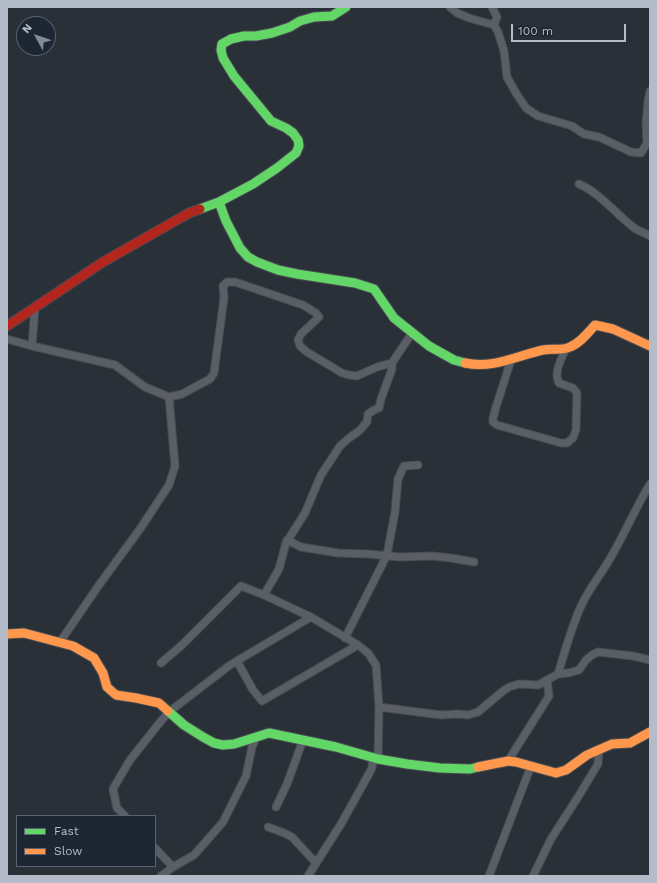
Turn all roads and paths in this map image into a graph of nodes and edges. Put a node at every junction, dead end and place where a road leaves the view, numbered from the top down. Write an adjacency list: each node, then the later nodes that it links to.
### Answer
1 (346, 7): 7 (street)
2 (450, 7): 4 (street)
3 (492, 7): 4 (street)
4 (494, 25): 5 (street)
5 (650, 91)
6 (579, 184): 8 (street)
7 (218, 202): 9 (street); 11 (street)
8 (650, 236)
9 (35, 307): 10 (street); 13 (street)
10 (7, 326)
11 (412, 333): 16 (street); 17 (street)
12 (7, 339): 13 (street)
13 (32, 346): 18 (street)
14 (650, 346): 15 (street)
15 (566, 348): 16 (street); 16 (street)
16 (511, 360)
17 (392, 363): 18 (street); 21 (street)
18 (169, 397): 28 (street)
19 (418, 465): 22 (street)
20 (650, 484): 33 (street)
21 (288, 540): 22 (street); 24 (street)
22 (387, 555): 23 (street); 27 (street)
23 (474, 562)
24 (264, 595): 25 (street); 32 (street)
25 (311, 617): 27 (street); 31 (street)
26 (7, 634): 28 (street)
27 (345, 638): 29 (street)
28 (60, 642): 36 (street)
29 (358, 645): 31 (street); 35 (street)
30 (650, 660): 33 (street)
31 (237, 661): 36 (street)
32 (161, 663)
33 (558, 674): 34 (street)
34 (547, 680): 35 (street); 42 (street)
35 (379, 707): 41 (street)
36 (169, 712): 38 (street); 45 (street)
37 (650, 732): 40 (street)
38 (257, 736): 39 (street); 49 (street)
39 (303, 740): 41 (street); 44 (street)
40 (599, 749): 43 (street); 53 (street)
41 (375, 758): 42 (street); 48 (street)
42 (508, 761): 43 (street)
43 (531, 766): 52 (street)
44 (276, 807)
45 (124, 815)
46 (268, 827): 48 (street)
47 (156, 849): 49 (street)
48 (316, 863): 51 (street)
49 (173, 867): 50 (street)
50 (161, 876)
51 (308, 876)
52 (489, 876)
53 (533, 876)

